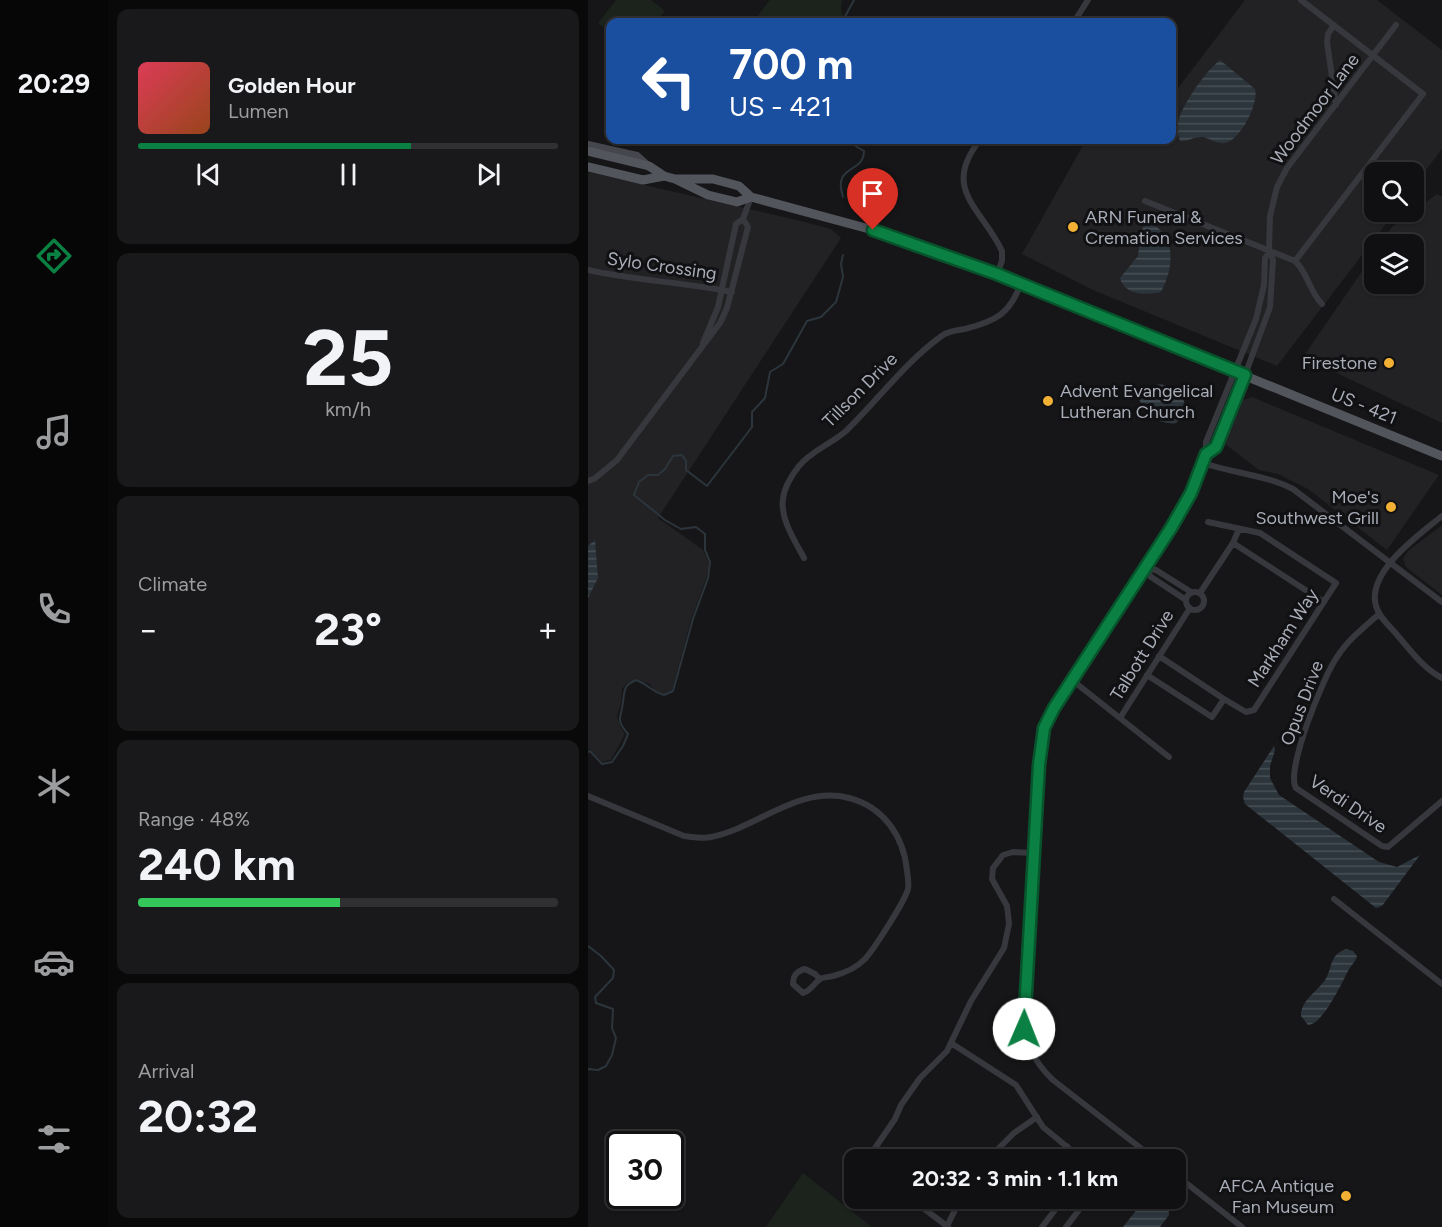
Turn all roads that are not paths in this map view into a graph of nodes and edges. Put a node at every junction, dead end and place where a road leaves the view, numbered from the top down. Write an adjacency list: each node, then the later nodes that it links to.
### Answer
1 (1088, 0): 3 (street)
2 (1301, 0): 4 (street)
3 (1077, 18)
4 (1334, 25): 6 (street); 7 (street)
5 (1396, 25): 6 (street, Woodmoor Lane)
6 (1373, 56): 7 (street, Woodmoor Lane); 19 (street)
7 (1336, 105): 18 (street, Woodmoor Lane)
8 (977, 144): 21 (street)
9 (588, 145): 11 (main road)
10 (588, 151): 11 (main road)
11 (649, 166): 13 (main road)
12 (588, 167): 13 (main road)
13 (664, 176): 14 (main road)
14 (675, 179): 15 (main road); 15 (main road)
15 (751, 197): 17 (street); 21 (main road, US - 421)
16 (1145, 201): 18 (street)
17 (743, 219): 23 (street); 24 (street)
18 (1269, 251): 19 (street); 27 (street, Woodmoor Lane); 28 (street, Woodmoor Lane)
19 (1295, 261): 25 (street)
20 (588, 270): 23 (street, Sylo Crossing)
21 (997, 274): 22 (main road, US - 421)
22 (1022, 284): 27 (main road, US - 421); 37 (street, Tillson Drive)
23 (721, 290): 24 (street, Sylo Crossing); 26 (street)
24 (732, 292): 26 (street)
25 (1322, 304)
26 (702, 346): 32 (street)
27 (1236, 370): 28 (main road, US - 421); 29 (street, Woodmoor Lane)
28 (1245, 375): 29 (street, Woodmoor Lane); 30 (main road, US - 421)
29 (1206, 454): 31 (street)
30 (1442, 456)
31 (1203, 463): 38 (street); 39 (street)
32 (588, 479)
33 (1442, 516): 38 (street)
34 (1208, 522): 35 (street)
35 (1239, 529): 36 (street, Talbott Drive); 43 (street, Markham Way)
36 (1233, 543): 41 (street, Talbott Drive); 43 (street)
37 (804, 558)
38 (1391, 563): 44 (street); 46 (street)
39 (1145, 568): 40 (street); 42 (street); 50 (street)
40 (1191, 592): 41 (street); 42 (street, Talbott Drive)
41 (1200, 593): 45 (street, Talbott Drive)
42 (1186, 600): 45 (street, Talbott Drive)
43 (1324, 602): 51 (street, Markham Way)
44 (1442, 602)
45 (1190, 608): 47 (street, Talbott Drive)
46 (1379, 614): 49 (street); 54 (street, Opus Drive)
47 (1159, 656): 48 (street, Talbott Drive); 51 (street)
48 (1147, 675): 51 (street); 52 (street, Talbott Drive)
49 (1442, 678)
50 (1072, 680): 52 (street); 57 (street)
51 (1224, 699)
52 (1120, 718): 53 (street)
53 (1169, 757)
54 (1294, 784): 56 (street, Verdi Drive)
55 (588, 796): 59 (street)
56 (1442, 801)
57 (1034, 853): 61 (street); 67 (street)
58 (1334, 899): 60 (street)
59 (820, 979): 59 (street)
60 (1442, 984)
61 (951, 1043): 62 (street); 64 (street)
62 (1037, 1117): 63 (street); 65 (street)
63 (1067, 1146): 66 (street)
64 (874, 1149)
65 (998, 1149)
66 (1070, 1149)
67 (1142, 1149)
68 (1186, 1183): 76 (street)
69 (924, 1209): 73 (street)
70 (956, 1209): 73 (street)
71 (1056, 1209): 74 (street)
72 (1080, 1209): 75 (street)
73 (948, 1227)
74 (1042, 1227)
75 (1066, 1227)
76 (1242, 1227)

